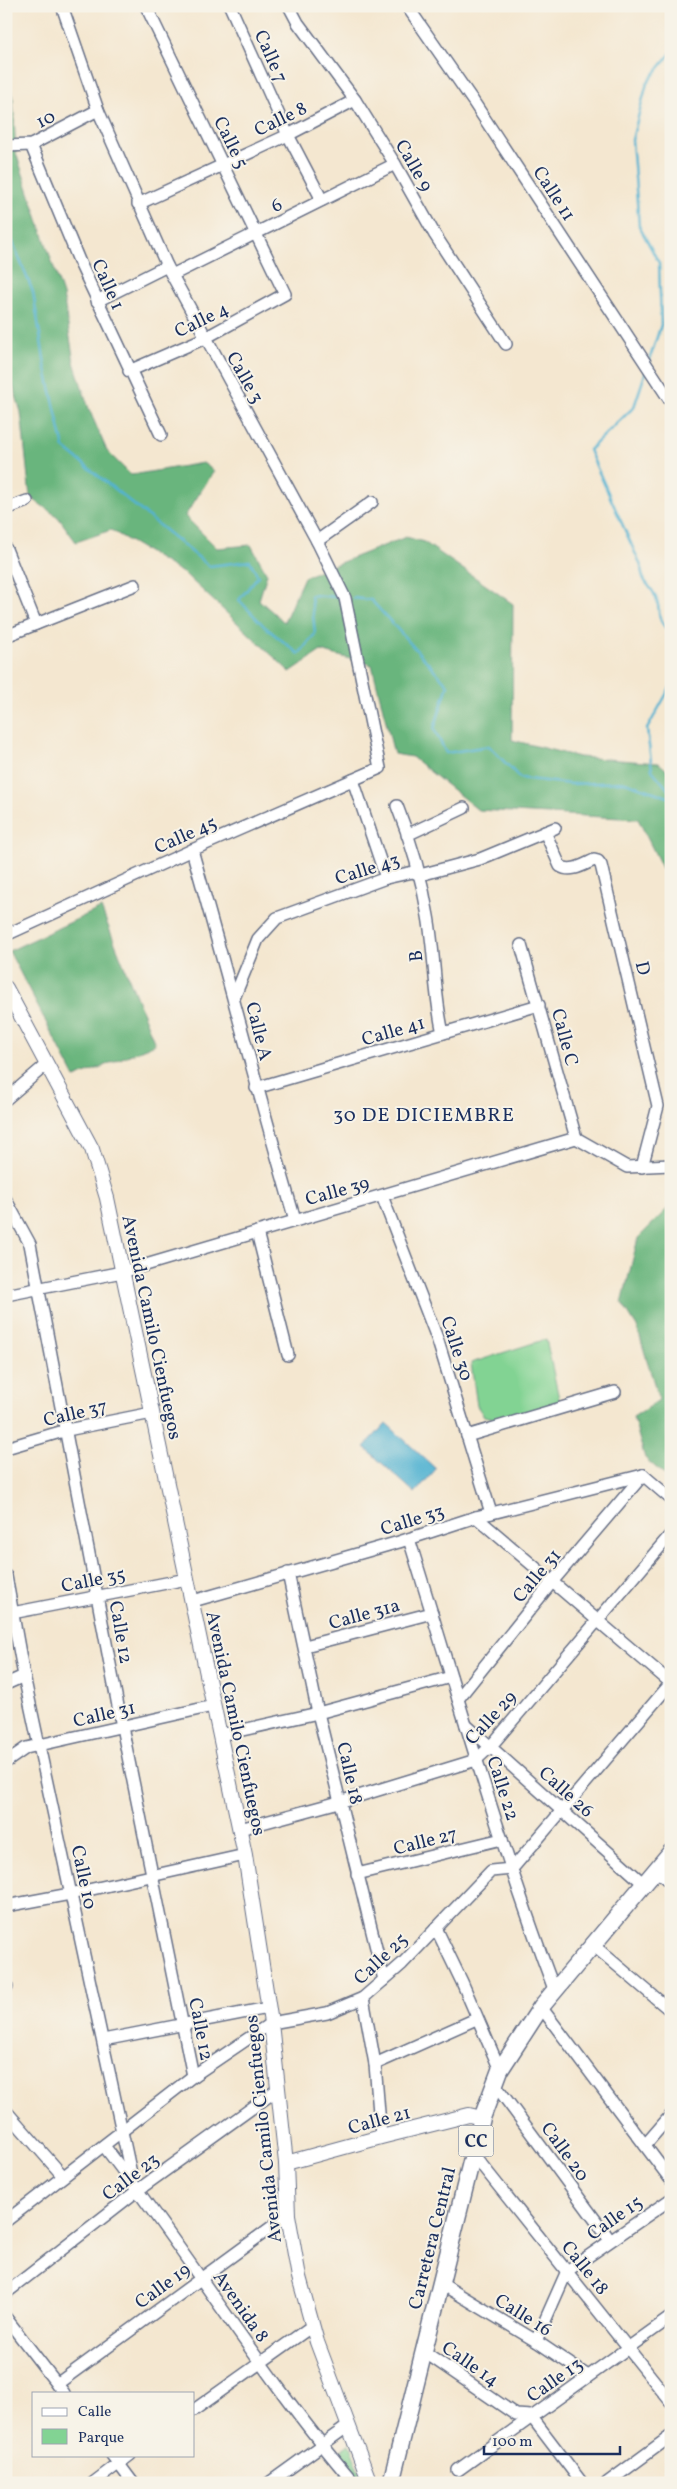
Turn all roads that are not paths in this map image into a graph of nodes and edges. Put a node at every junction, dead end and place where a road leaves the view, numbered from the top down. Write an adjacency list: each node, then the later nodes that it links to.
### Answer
1 (62, 6): 7 (street, Calle 3)
2 (146, 6): 11 (street, Calle 5)
3 (230, 6): 8 (street, Calle 7)
4 (289, 6): 6 (street, Calle 9)
5 (407, 6): 22 (street, Calle 11)
6 (355, 100): 8 (street, Calle 8); 12 (street, Calle 9)
7 (98, 110): 9 (street, 10); 14 (street, Calle 3)
8 (288, 135): 11 (street, Calle 8); 13 (street, Calle 7)
9 (31, 145): 10 (street, 10); 18 (street, Calle 1)
10 (6, 146)
11 (224, 164): 14 (street, Calle 8); 15 (street, Calle 5)
12 (395, 164): 13 (street, 6); 20 (street, Calle 9)
13 (322, 200): 15 (street, 6)
14 (138, 204): 16 (street, Calle 3)
15 (256, 234): 16 (street, 6); 17 (street, Calle 5)
16 (170, 270): 18 (street, 6); 19 (street, Calle 3)
17 (285, 294): 19 (street, Calle 4)
18 (97, 301): 21 (street, Calle 1)
19 (205, 338): 21 (street, Calle 4); 27 (street, Calle 3)
20 (506, 344)
21 (130, 371): 23 (street, Calle 1)
22 (671, 402)
23 (161, 435)
24 (27, 501): 26 (street)
25 (372, 502): 27 (street)
26 (6, 509)
27 (317, 541): 32 (street, Calle 3)
28 (6, 549): 30 (street)
29 (135, 585): 30 (street)
30 (36, 624): 31 (street)
31 (6, 636)
32 (380, 768): 33 (street, Calle 45)
33 (353, 780): 37 (street, Calle 45); 40 (street)
34 (397, 806): 36 (street, B)
35 (464, 808): 36 (street)
36 (408, 835): 39 (street, B)
37 (192, 850): 41 (street, Calle 45); 44 (street, Calle A)
38 (601, 865): 39 (street, Calle 43); 52 (street, D)
39 (420, 875): 40 (street, Calle 43); 46 (street, B)
40 (386, 878): 44 (street, Calle 43)
41 (6, 935)
42 (521, 945): 45 (street, Calle C)
43 (6, 988): 47 (main road, Avenida Camilo Cienfuegos)
44 (234, 998): 48 (street, Calle A)
45 (539, 1005): 46 (street, Calle 41); 50 (street, Calle C)
46 (443, 1034): 48 (street, Calle 41)
47 (46, 1064): 49 (street); 57 (main road, Avenida Camilo Cienfuegos)
48 (256, 1088): 55 (street, Calle A)
49 (6, 1099)
50 (576, 1138): 52 (street); 53 (street, Calle 39)
51 (671, 1165): 52 (street)
52 (642, 1166)
53 (382, 1196): 55 (street, Calle 39); 64 (street, Calle 30)
54 (6, 1200): 58 (street, Calle 12)
55 (295, 1220): 56 (street, Calle 39)
56 (257, 1232): 57 (street, Calle 39); 60 (street)
57 (122, 1272): 58 (street, Calle 39); 62 (main road, Avenida Camilo Cienfuegos)
58 (40, 1287): 59 (street, Calle 39); 63 (street, Calle 12)
59 (6, 1295)
60 (288, 1355)
61 (615, 1392): 64 (street)
62 (152, 1413): 63 (street, Calle 37); 74 (main road, Avenida Camilo Cienfuegos)
63 (67, 1430): 65 (street, Calle 37); 76 (street, Calle 12)
64 (467, 1436): 68 (street, Calle 30)
65 (6, 1448)
66 (643, 1475): 67 (street); 68 (street, Calle 33); 75 (street, Calle 31)
67 (671, 1499)
68 (491, 1513): 69 (street, Calle 33)
69 (476, 1517): 71 (street, Calle 33); 75 (street)
70 (671, 1534): 80 (street, Calle 29)
71 (409, 1539): 72 (street, Calle 33); 79 (street, Calle 22)
72 (288, 1573): 77 (street, Calle 33); 81 (street, Calle 18)
73 (6, 1576): 78 (street, Calle 10)
74 (187, 1579): 76 (street, Calle 35); 77 (main road, Avenida Camilo Cienfuegos)
75 (552, 1582): 80 (street); 86 (street, Calle 31)
76 (97, 1596): 78 (street, Calle 35); 90 (street, Calle 12)
77 (193, 1601): 87 (main road, Avenida Camilo Cienfuegos)
78 (10, 1613): 82 (street, Calle 10)
79 (432, 1613): 81 (street, Calle 31a); 83 (street, Calle 22)
80 (598, 1621): 84 (street); 93 (street, Calle 29)
81 (305, 1646): 88 (street, Calle 18)
82 (24, 1676): 85 (street); 92 (street, Calle 10)
83 (451, 1677): 86 (street, Calle 22); 88 (street)
84 (671, 1683): 97 (street)
85 (6, 1684)
86 (458, 1699): 89 (street, Calle 22)
87 (214, 1706): 90 (street, Calle 31); 91 (main road, Avenida Camilo Cienfuegos)
88 (318, 1713): 91 (street); 96 (street, Calle 18)
89 (466, 1725): 93 (street, Calle 26); 94 (street, Calle 22)
90 (122, 1728): 92 (street, Calle 31); 104 (street, Calle 12)
91 (220, 1734): 98 (main road, Avenida Camilo Cienfuegos)
92 (40, 1746): 95 (street, Calle 31); 108 (street, Calle 10)
93 (491, 1746): 94 (street, Calle 29); 97 (street, Calle 26)
94 (476, 1760): 96 (street, Calle 29); 99 (street, Calle 22)
95 (6, 1762)
96 (340, 1802): 98 (street, Calle 29); 105 (street, Calle 18)
97 (563, 1810): 102 (street); 107 (street, Calle 26)
98 (240, 1829): 101 (main road, Avenida Camilo Cienfuegos)
99 (502, 1839): 102 (street, Calle 22); 105 (street, Calle 27)
100 (671, 1852): 103 (highway, Carretera Central / CC)
101 (245, 1855): 104 (street); 116 (main road, Avenida Camilo Cienfuegos)
102 (512, 1869): 110 (street, Calle 25); 113 (street, Calle 22)
103 (656, 1870): 106 (street); 107 (highway, Carretera Central / CC)
104 (153, 1874): 108 (street); 119 (street, Calle 12)
105 (357, 1874): 112 (street, Calle 18)
106 (671, 1883)
107 (644, 1884): 111 (highway, Carretera Central / CC)
108 (70, 1894): 109 (street); 121 (street, Calle 10)
109 (6, 1906)
110 (436, 1928): 112 (street, Calle 25); 118 (street, Calle 20)
111 (593, 1945): 113 (highway, Carretera Central / CC); 117 (street)
112 (384, 1980): 114 (street, Calle 25)
113 (554, 1989): 115 (highway, Carretera Central / CC)
114 (363, 1998): 120 (street, Calle 25); 122 (street)
115 (541, 2007): 124 (highway, Carretera Central / CC); 131 (street)
116 (268, 2008): 119 (street); 120 (main road, Avenida Camilo Cienfuegos)
117 (671, 2011)
118 (476, 2019): 122 (street); 124 (street, Calle 20)
119 (183, 2023): 121 (street); 123 (street, Calle 12)
120 (271, 2023): 123 (street, Calle 25); 125 (main road, Avenida Camilo Cienfuegos)
121 (103, 2040): 129 (street, Calle 10)
122 (375, 2064): 130 (street)
123 (193, 2076): 129 (street, Calle 25)
124 (497, 2076): 128 (highway, Carretera Central / CC); 141 (street, Calle 20)
125 (277, 2090): 134 (main road, Avenida Camilo Cienfuegos); 137 (street, Calle 23)
126 (6, 2111): 135 (street)
127 (671, 2115): 131 (street)
128 (482, 2118): 130 (main road, Calle 21); 133 (highway, Carretera Central / CC)
129 (121, 2132): 132 (street, Calle 25); 137 (street, Calle 10)
130 (381, 2136): 134 (main road, Calle 21)
131 (645, 2145): 136 (street)
132 (104, 2146): 135 (street, Calle 25); 137 (street, Avenida 8)
133 (473, 2154): 142 (street, Calle 18); 144 (highway, Carretera Central / CC)
134 (286, 2163): 139 (main road, Avenida Camilo Cienfuegos)
135 (63, 2176): 140 (street, Calle 25)
136 (671, 2180)
137 (136, 2187): 143 (street, Avenida 8); 145 (street, Calle 23)
138 (671, 2199): 141 (street, Calle 15)
139 (288, 2215): 143 (street, Calle 19); 148 (main road, Avenida Camilo Cienfuegos)
140 (6, 2221)
141 (610, 2240): 142 (street, Calle 15)
142 (567, 2271): 149 (street); 150 (street, Calle 18)
143 (201, 2278): 152 (street, Avenida 8); 154 (street, Calle 19)
144 (440, 2282): 149 (street, Calle 16); 151 (highway, Carretera Central / CC)
145 (6, 2293)
146 (671, 2317): 150 (street, Calle 13)
147 (6, 2318): 154 (street)
148 (312, 2326): 152 (street); 158 (main road, Avenida Camilo Cienfuegos)
149 (536, 2341): 153 (street, Calle 16)
150 (629, 2349): 153 (street, Calle 13); 155 (street, Calle 18)
151 (423, 2351): 157 (street, Calle 14); 164 (highway, Carretera Central / CC)
152 (261, 2363): 156 (street); 160 (street, Avenida 8)
153 (588, 2376): 157 (street, Calle 13)
154 (60, 2389)
155 (671, 2402)
156 (195, 2409)
157 (530, 2416): 163 (street, Calle 13); 169 (street)
158 (348, 2426): 160 (street); 165 (main road, Avenida Camilo Cienfuegos)
159 (671, 2436): 170 (street)
160 (322, 2444): 165 (street, Avenida 8); 168 (street)
161 (127, 2456): 162 (street)
162 (115, 2460): 166 (street); 167 (street)
163 (458, 2470)
164 (392, 2478): 165 (main road)
165 (364, 2481)
166 (93, 2483)
167 (133, 2483)
168 (269, 2483)
169 (582, 2483)
170 (607, 2483)

